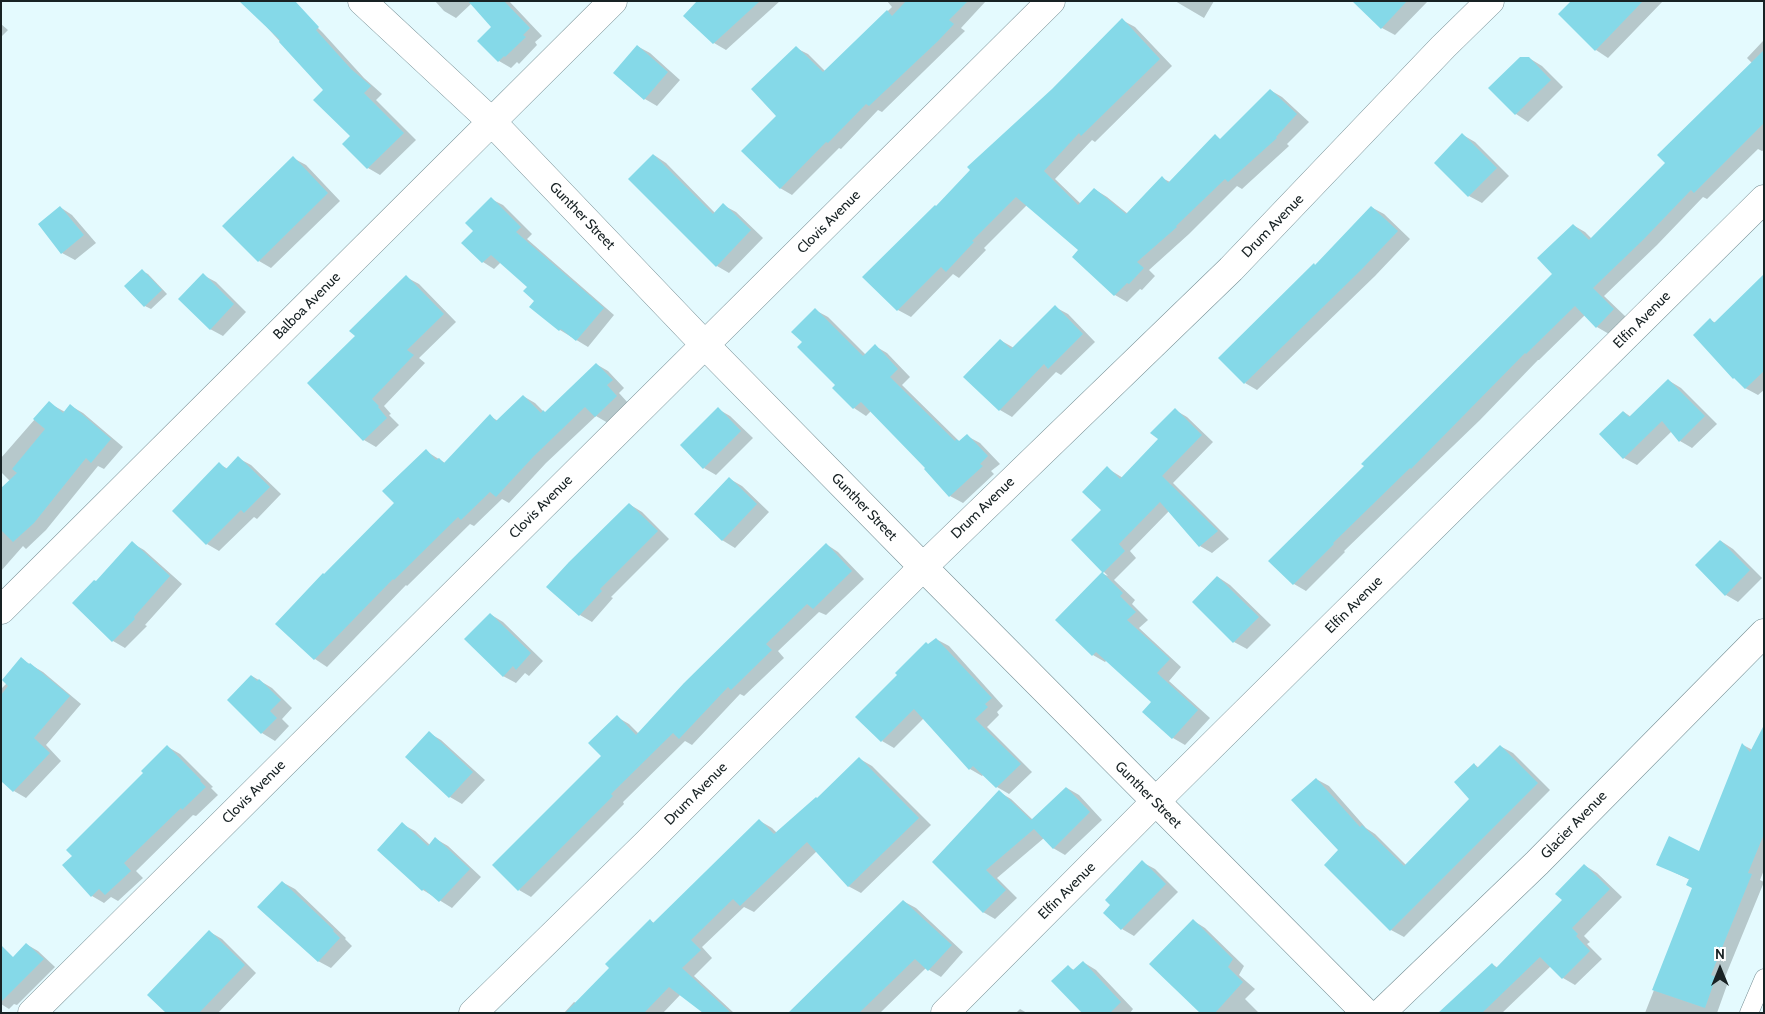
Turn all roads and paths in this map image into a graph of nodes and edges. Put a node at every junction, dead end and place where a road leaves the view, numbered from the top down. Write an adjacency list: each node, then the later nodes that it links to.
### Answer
1 (362, 1): 5 (street, Gunther Street)
2 (613, 1): 5 (street, Balboa Avenue)
3 (1051, 1): 7 (street, Clovis Avenue)
4 (1490, 1): 8 (street, Drum Avenue)
5 (492, 122): 7 (street, Gunther Street); 9 (street, Balboa Avenue)
6 (1764, 199): 11 (street, Elfin Avenue)
7 (705, 345): 8 (street, Gunther Street); 13 (street, Clovis Avenue)
8 (922, 567): 11 (street, Gunther Street); 14 (street, Drum Avenue)
9 (1, 610)
10 (1764, 633): 17 (street, Glacier Avenue)
11 (1155, 802): 15 (street, Elfin Avenue); 16 (street, Gunther Street)
12 (1764, 978): 18 (lane)
13 (32, 1013)
14 (473, 1013)
15 (945, 1013)
16 (1366, 1013)
17 (1382, 1013)
18 (1750, 1013)

